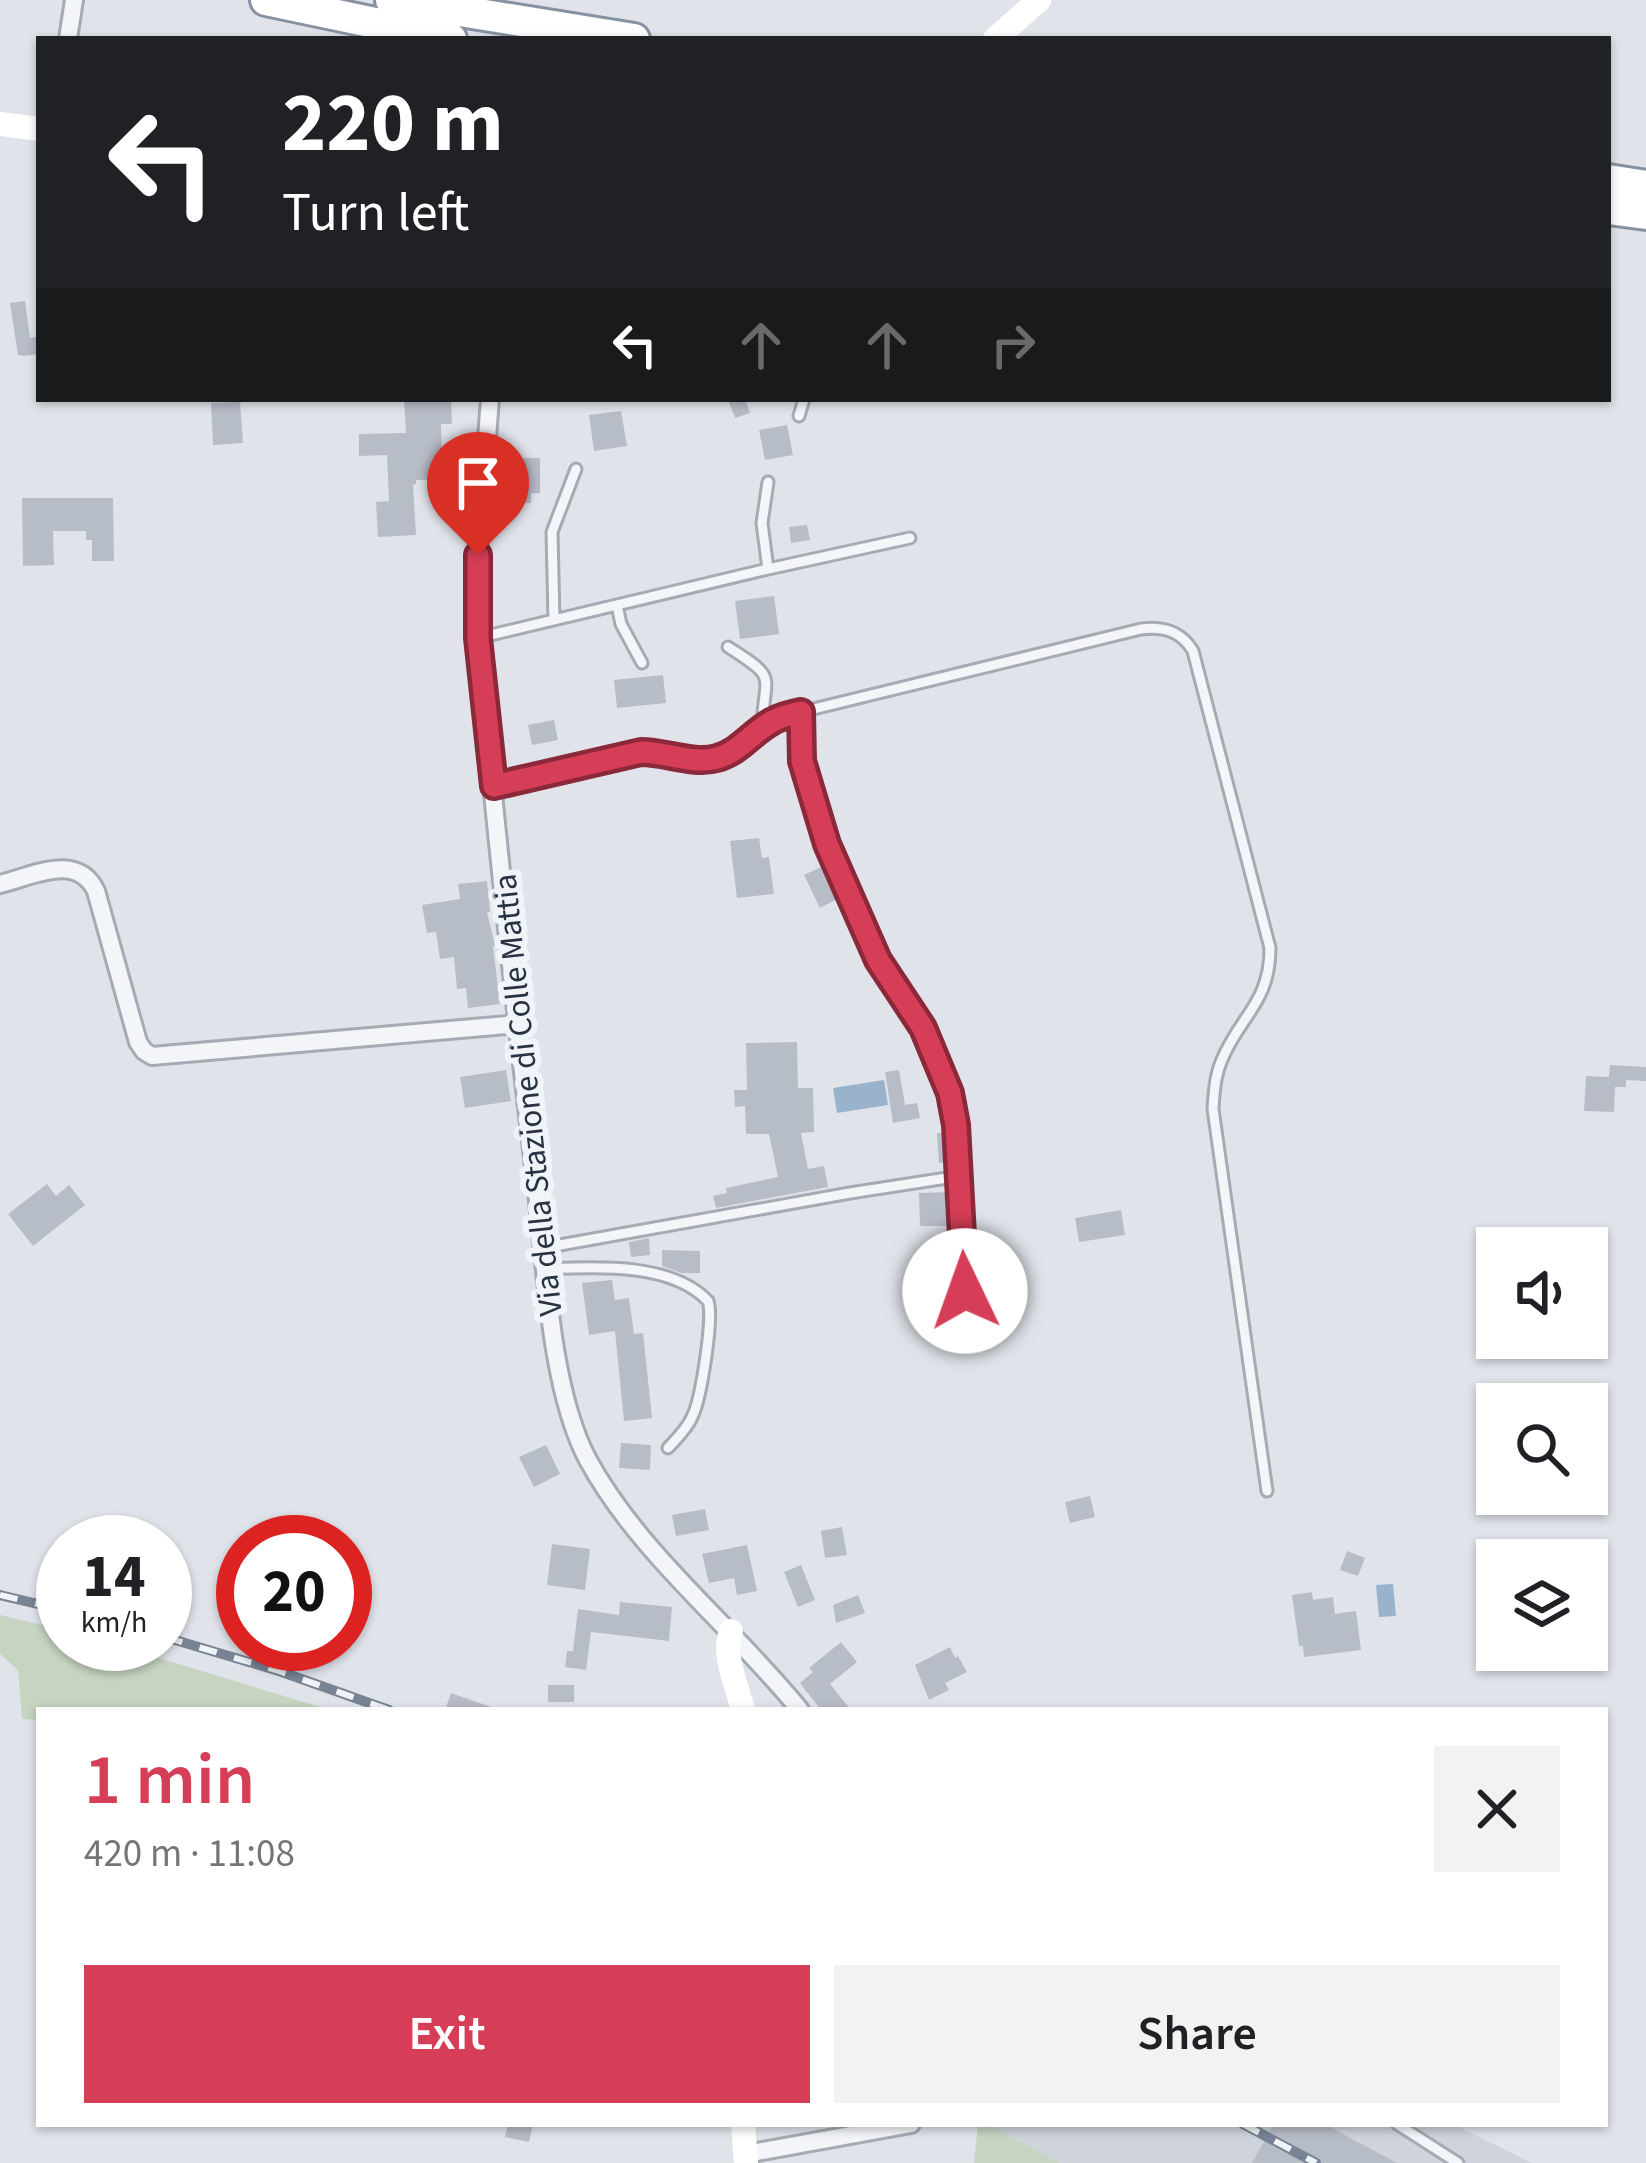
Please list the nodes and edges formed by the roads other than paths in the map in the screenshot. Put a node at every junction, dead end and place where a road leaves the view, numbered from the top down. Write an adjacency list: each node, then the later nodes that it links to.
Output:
1 (74, 0): 5 (street)
2 (266, 0): 6 (highway)
3 (391, 0): 7 (highway)
4 (1039, 0): 8 (street)
5 (68, 36)
6 (437, 36)
7 (615, 36)
8 (998, 36)
9 (0, 124): 10 (street)
10 (36, 129)
11 (1611, 180): 12 (highway)
12 (1646, 186)
13 (1611, 209): 14 (highway)
14 (1646, 214)
15 (490, 402): 24 (street, Via della Stazione di Colle Mattia)
16 (803, 402): 17 (lane)
17 (799, 416)
18 (576, 470): 23 (lane)
19 (769, 482): 21 (lane)
20 (910, 538): 21 (lane)
21 (768, 568): 22 (lane)
22 (616, 605): 23 (lane); 26 (lane)
23 (554, 620): 24 (lane)
24 (478, 638): 29 (street, Via della Stazione di Colle Mattia)
25 (728, 647): 28 (lane)
26 (642, 662)
27 (801, 712): 28 (lane); 32 (lane); 37 (lane)
28 (762, 728): 29 (lane)
29 (494, 786): 31 (street, Via della Stazione di Colle Mattia)
30 (0, 884): 31 (street)
31 (518, 1024): 33 (street, Via della Stazione di Colle Mattia)
32 (959, 1177): 33 (lane); 35 (lane)
33 (543, 1248): 34 (street, Via della Stazione di Colle Mattia)
34 (546, 1269): 36 (lane); 38 (street, Via della Stazione di Colle Mattia)
35 (965, 1291)
36 (668, 1448)
37 (1267, 1491)
38 (730, 1631): 39 (street); 40 (street, Via della Stazione di Colle Mattia)
39 (742, 1707)
40 (797, 1707)
41 (743, 2127): 44 (street)
42 (896, 2127): 44 (street)
43 (1402, 2127): 45 (lane)
44 (746, 2159)
45 (1458, 2163)

